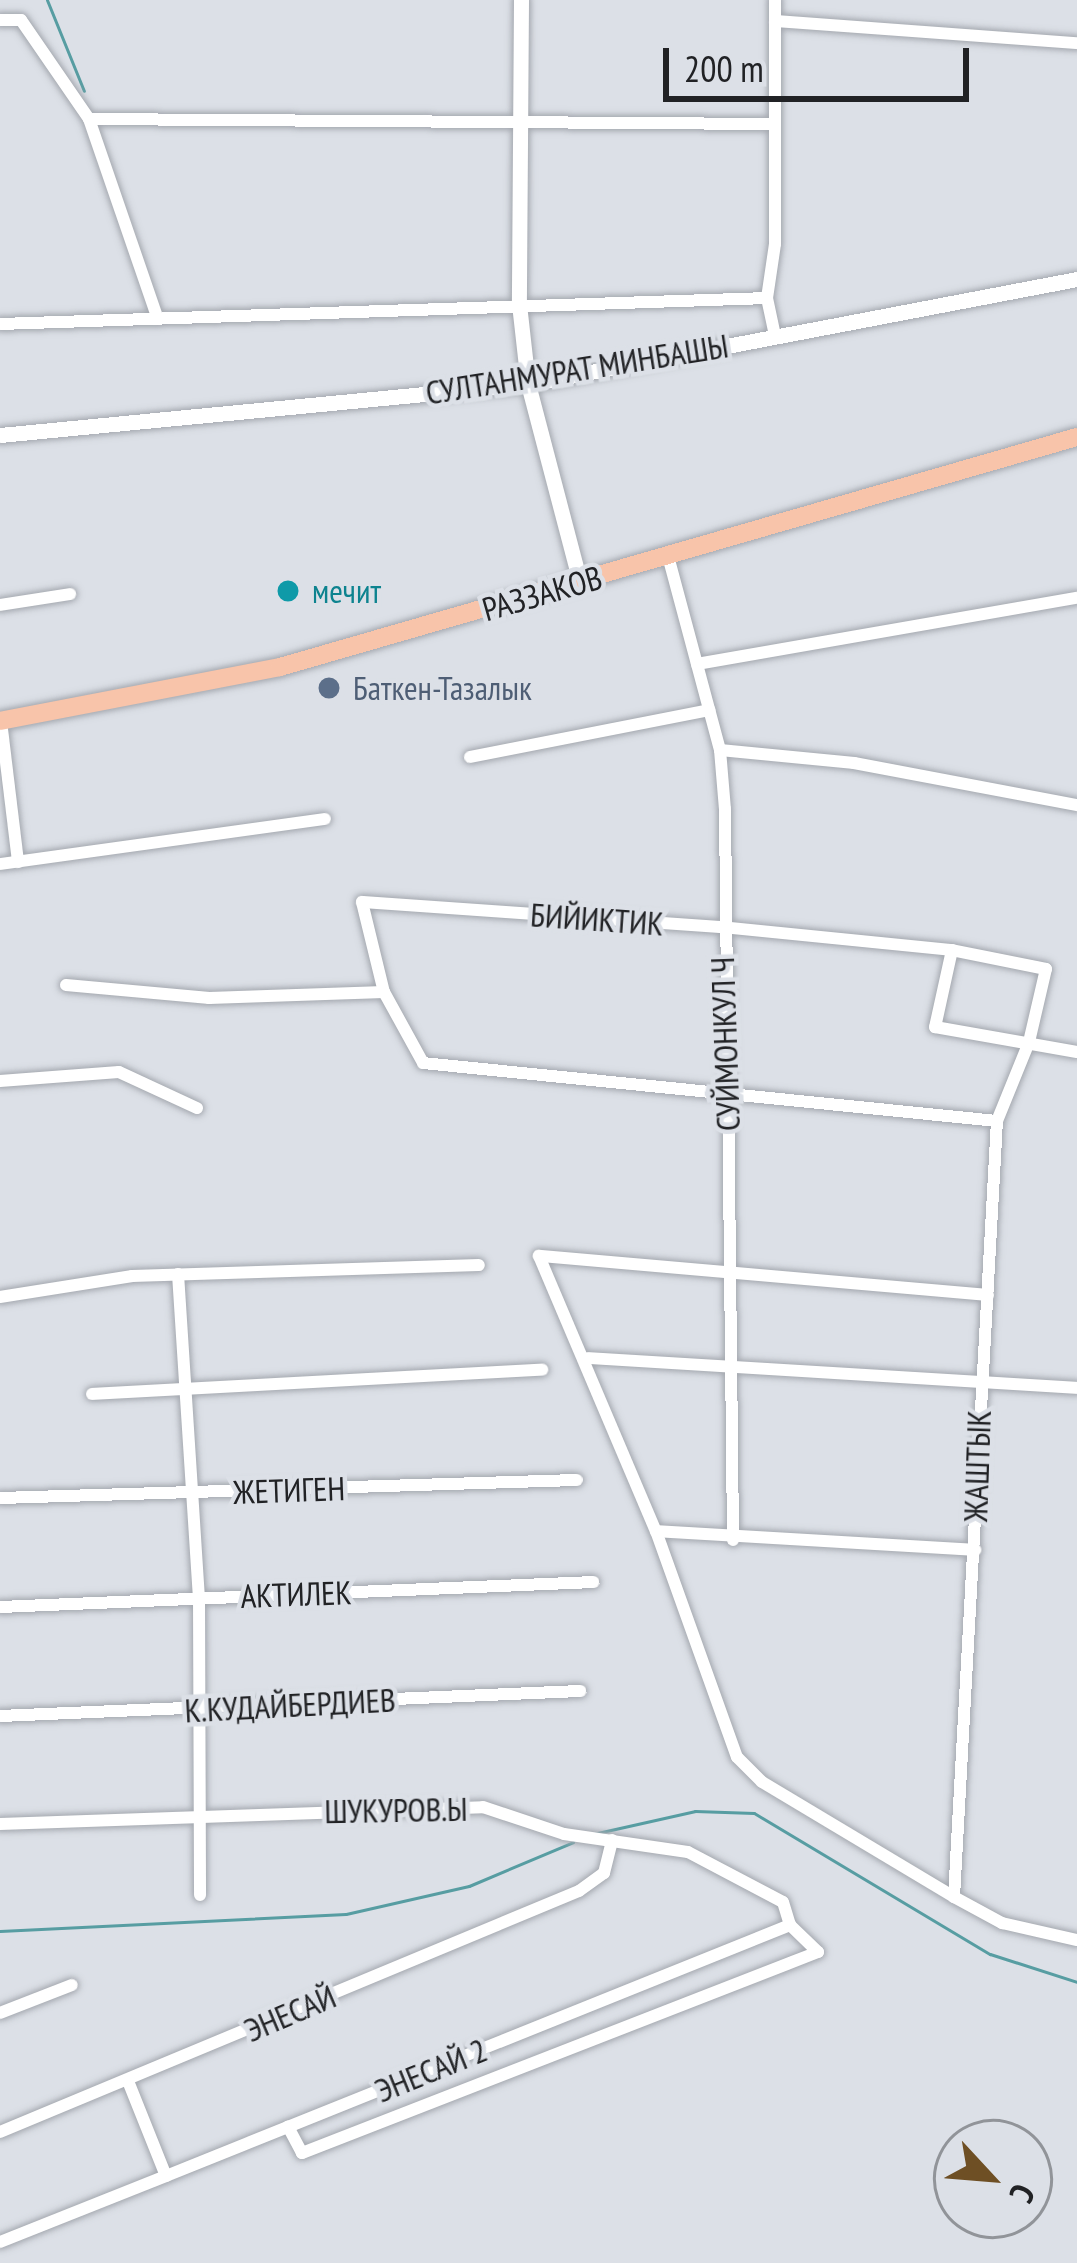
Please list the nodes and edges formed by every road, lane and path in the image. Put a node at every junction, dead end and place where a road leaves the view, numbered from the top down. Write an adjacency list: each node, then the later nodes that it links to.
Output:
1 (521, 0): 7 (street)
2 (775, 0): 4 (street)
3 (0, 20): 6 (street)
4 (776, 21): 5 (street); 8 (street)
5 (1077, 43)
6 (89, 119): 7 (street); 12 (street)
7 (524, 124): 8 (street); 11 (street)
8 (774, 124): 10 (street)
9 (1077, 279): 14 (street, СУЛТАНМУРАТ МИНБАШЫ)
10 (767, 298): 11 (street); 14 (street)
11 (519, 304): 12 (street); 15 (street)
12 (158, 316): 13 (street)
13 (0, 324)
14 (776, 337): 15 (street, СУЛТАНМУРАТ МИНБАШЫ)
15 (528, 384): 16 (street, СУЛТАНМУРАТ МИНБАШЫ); 19 (street)
16 (0, 435)
17 (1077, 437): 18 (main road, РАЗЗАКОВ)
18 (668, 556): 19 (main road, РАЗЗАКОВ); 23 (street, СУЙМОНКУЛ Ч)
19 (580, 582): 25 (main road, РАЗЗАКОВ)
20 (70, 594): 22 (street)
21 (1077, 598): 23 (street)
22 (0, 605)
23 (697, 664): 24 (street, СУЙМОНКУЛ Ч)
24 (710, 710): 26 (street, СУЙМОНКУЛ Ч); 27 (street)
25 (0, 721): 30 (street)
26 (720, 750): 28 (street); 32 (street, СУЙМОНКУЛ Ч)
27 (470, 757)
28 (1077, 805)
29 (325, 819): 30 (street)
30 (18, 862): 31 (street)
31 (0, 864)
32 (721, 927): 33 (street, БИЙИКТИК); 36 (street, БИЙИКТИК); 40 (street, СУЙМОНКУЛ Ч)
33 (952, 950): 34 (street, БИЙИКТИК); 37 (street)
34 (1046, 970): 37 (street, ЖАШТЫК)
35 (66, 985): 36 (street)
36 (384, 992): 40 (street)
37 (1029, 1042): 38 (street); 42 (street, ЖАШТЫК)
38 (1077, 1052)
39 (0, 1081): 41 (street)
40 (728, 1096): 42 (street); 44 (street, СУЙМОНКУЛ Ч)
41 (197, 1108)
42 (997, 1120): 46 (street, ЖАШТЫК)
43 (479, 1265): 45 (street)
44 (730, 1270): 46 (street); 48 (street); 49 (street, СУЙМОНКУЛ Ч)
45 (178, 1274): 47 (street); 53 (street)
46 (988, 1295): 51 (street, ЖАШТЫК)
47 (0, 1297)
48 (588, 1358): 49 (street); 58 (street)
49 (732, 1363): 51 (street); 59 (street, СУЙМОНКУЛ Ч)
50 (542, 1370): 53 (street)
51 (980, 1381): 52 (street); 60 (street, ЖАШТЫК)
52 (1077, 1388)
53 (186, 1390): 54 (street); 56 (street)
54 (92, 1394)
55 (577, 1480): 56 (street, ЖЕТИГЕН)
56 (193, 1493): 57 (street, ЖЕТИГЕН); 62 (street)
57 (0, 1498)
58 (656, 1531): 59 (street); 71 (street)
59 (733, 1540): 60 (street)
60 (975, 1550): 71 (street, ЖАШТЫК)
61 (593, 1582): 62 (street, АКТИЛЕК)
62 (199, 1598): 63 (street, АКТИЛЕК); 65 (street)
63 (0, 1607)
64 (580, 1691): 65 (street, К.КУДАЙБЕРДИЕВ)
65 (195, 1709): 66 (street, К.КУДАЙБЕРДИЕВ); 67 (street)
66 (0, 1716)
67 (198, 1815): 68 (street, ШУКУРОВ.Ы); 69 (street, ШУКУРОВ.Ы); 70 (street)
68 (0, 1824)
69 (611, 1840): 72 (street, ШУКУРОВ.Ы); 76 (street, ЭНЕСАЙ)
70 (200, 1894)
71 (954, 1897): 73 (street)
72 (790, 1925): 77 (street, ЭНЕСАЙ 2); 77 (street, ШУКУРОВ.Ы)
73 (1077, 1940)
74 (73, 1984): 75 (street)
75 (0, 2013)
76 (128, 2081): 78 (street, ЭНЕСАЙ); 79 (street)
77 (288, 2127): 79 (street, ЭНЕСАЙ 2)
78 (0, 2132)
79 (166, 2176): 80 (street, ЭНЕСАЙ 2)
80 (0, 2242)

